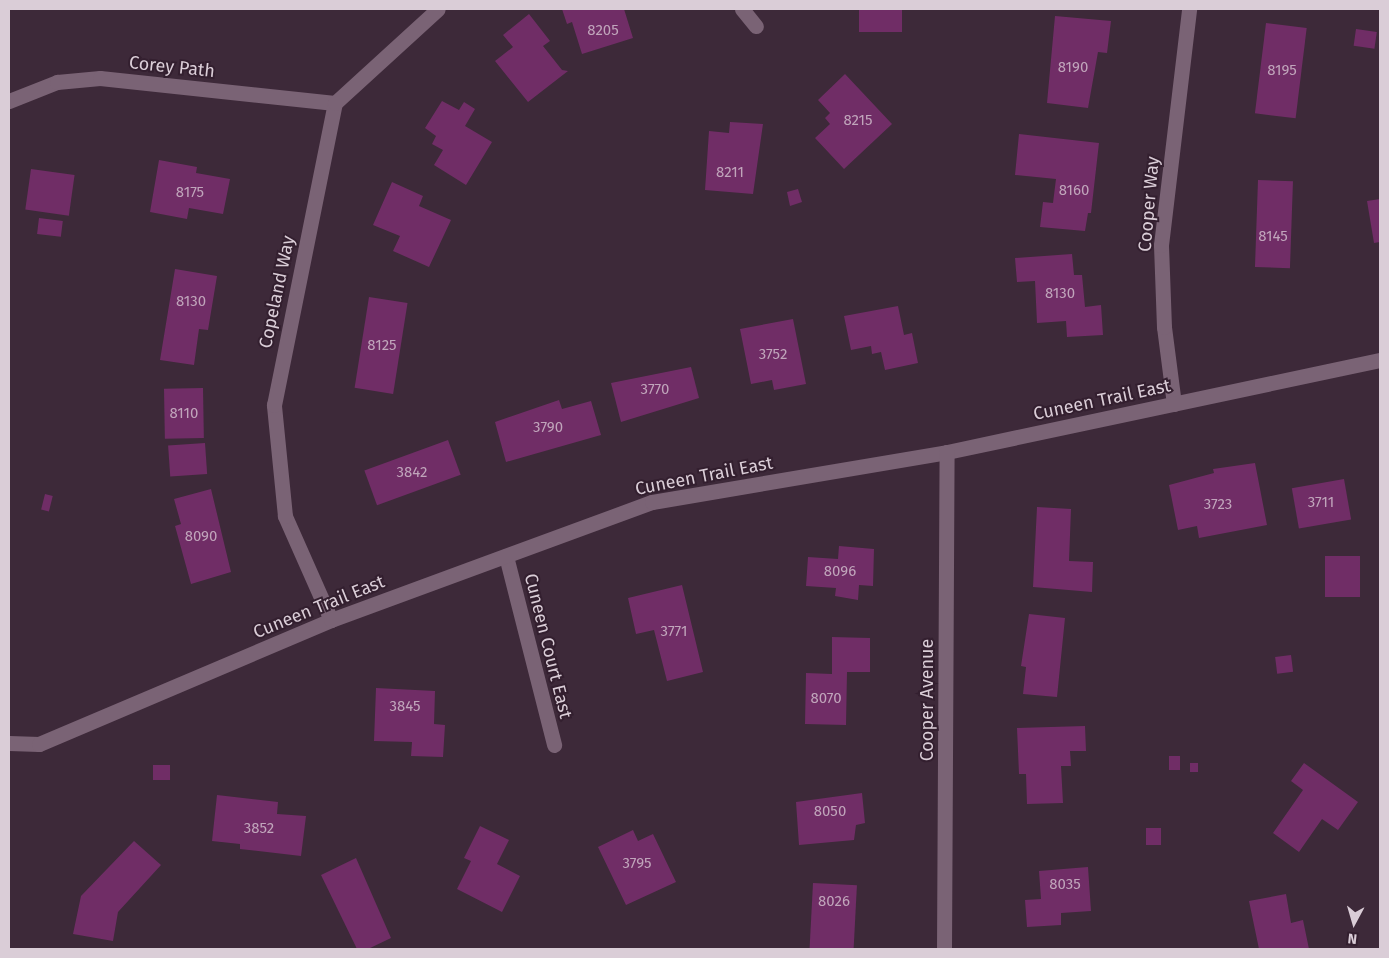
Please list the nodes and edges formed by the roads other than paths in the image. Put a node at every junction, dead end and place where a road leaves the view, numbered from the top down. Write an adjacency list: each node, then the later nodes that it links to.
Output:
1 (438, 9): 6 (street)
2 (742, 9): 4 (street)
3 (1189, 9): 8 (street, Cooper Way)
4 (756, 26)
5 (9, 101): 6 (street, Corey Path)
6 (335, 103): 11 (street, Copeland Way)
7 (1380, 360): 8 (street, Cuneen Trail East)
8 (1174, 404): 9 (street, Cuneen Trail East)
9 (947, 452): 10 (street, Cuneen Trail East); 14 (street, Cooper Avenue)
10 (506, 556): 11 (street, Cuneen Trail East); 13 (street, Cuneen Court East)
11 (332, 620): 12 (street, Cuneen Trail East)
12 (9, 743)
13 (554, 745)
14 (944, 949)

